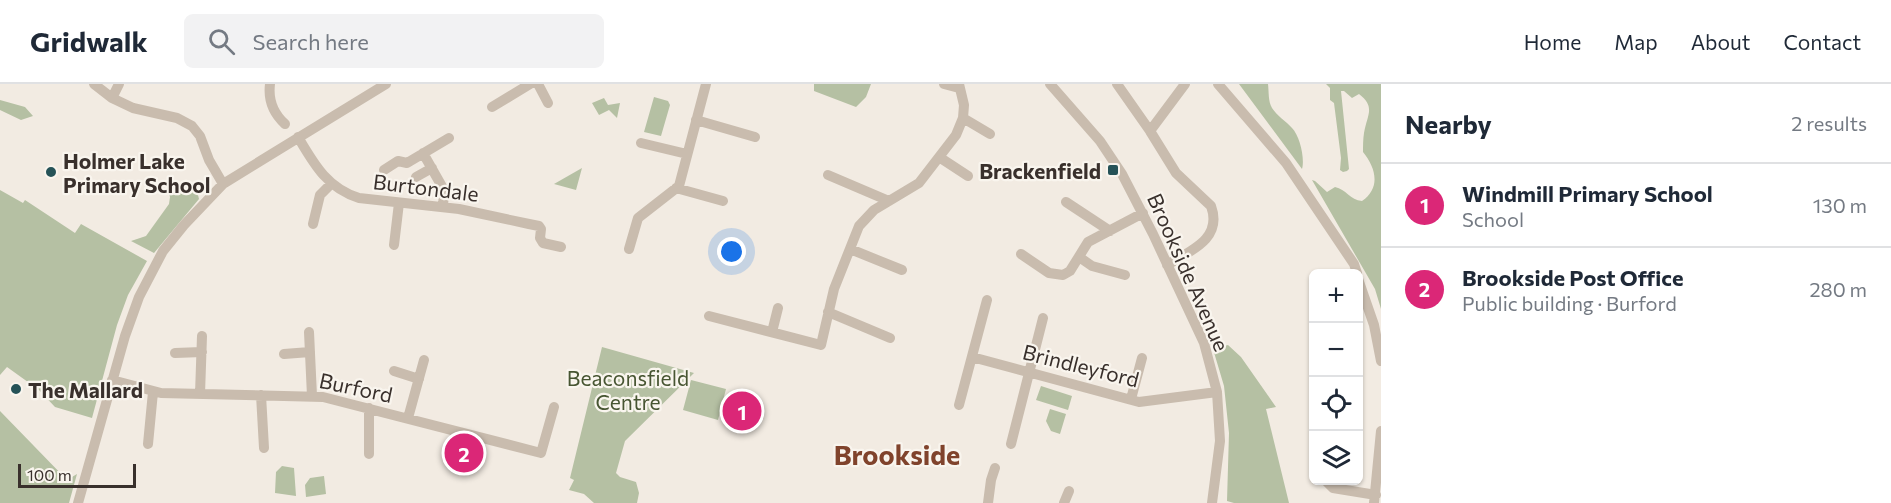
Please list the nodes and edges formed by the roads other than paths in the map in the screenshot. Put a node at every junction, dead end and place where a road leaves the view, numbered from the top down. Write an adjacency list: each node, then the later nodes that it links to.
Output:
1 (94, 84): 15 (street)
2 (118, 84): 15 (street)
3 (270, 84): 20 (street)
4 (530, 84): 14 (street)
5 (538, 84): 16 (street)
6 (706, 84): 19 (street)
7 (944, 84): 13 (street)
8 (1050, 84): 43 (street, Brookside Avenue)
9 (1118, 84): 21 (street)
10 (1185, 84): 21 (street)
11 (1218, 84): 53 (street)
12 (379, 86): 23 (street)
13 (959, 86): 18 (street)
14 (513, 88): 17 (street)
15 (112, 98): 35 (street)
16 (548, 103)
17 (492, 107)
18 (963, 118): 22 (street); 29 (street)
19 (696, 120): 24 (street); 28 (street)
20 (277, 121)
21 (1150, 131): 52 (street)
22 (990, 134)
23 (298, 137): 35 (street); 36 (street, Burtondale)
24 (755, 137)
25 (449, 138): 27 (street)
26 (640, 143): 28 (street)
27 (423, 153): 30 (street); 31 (street)
28 (687, 154): 37 (street)
29 (939, 157): 33 (street); 39 (street)
30 (432, 168): 34 (street); 42 (street)
31 (384, 170)
32 (828, 175): 39 (street)
33 (968, 176)
34 (416, 177)
35 (223, 184): 77 (street)
36 (331, 184): 41 (street, Burtondale); 44 (street)
37 (676, 188): 38 (street); 48 (street)
38 (723, 201)
39 (889, 201): 49 (street)
40 (1066, 202): 45 (street)
41 (399, 203): 42 (street, Burtondale); 46 (street)
42 (443, 207): 47 (street, Burtondale)
43 (1143, 213): 45 (street); 52 (street, Brookside Avenue)
44 (313, 224)
45 (1110, 231): 51 (street)
46 (394, 245)
47 (561, 248)
48 (629, 249)
49 (850, 249): 54 (street); 59 (street)
50 (1021, 254): 51 (street)
51 (1079, 257): 55 (street)
52 (1167, 265): 79 (street, Brookside Avenue)
53 (1356, 269)
54 (902, 270)
55 (1125, 275)
56 (1363, 291): 73 (street)
57 (987, 300): 70 (street)
58 (778, 308): 63 (street)
59 (828, 312): 63 (street); 65 (street)
60 (709, 316): 63 (street)
61 (1042, 318): 75 (street)
62 (309, 332): 67 (street)
63 (772, 332)
64 (202, 336): 66 (street)
65 (890, 338)
66 (202, 352): 68 (street); 80 (street)
67 (310, 352): 69 (street); 82 (street)
68 (175, 353)
69 (284, 354)
70 (972, 357): 75 (street, Brindleyford); 84 (street)
71 (1142, 358): 83 (street)
72 (424, 360): 76 (street)
73 (1381, 361)
74 (394, 372): 76 (street)
75 (1028, 372): 83 (street, Brindleyford); 90 (street)
76 (419, 379): 87 (street)
77 (112, 380): 78 (street, Burford); 97 (street)
78 (153, 392): 80 (street, Burford); 89 (street)
79 (1217, 392): 83 (street, Brindleyford); 100 (street, Brookside Avenue)
80 (200, 394): 81 (street, Burford)
81 (261, 394): 82 (street, Burford); 91 (street)
82 (312, 396): 86 (street, Burford)
83 (1131, 399)
84 (959, 405)
85 (554, 407): 87 (street, Burford)
86 (369, 408): 87 (street, Burford); 92 (street)
87 (408, 418)
88 (1381, 431): 96 (street)
89 (148, 444)
90 (1011, 444)
91 (264, 448)
92 (369, 454)
93 (995, 468): 98 (street)
94 (1331, 485): 96 (street)
95 (1069, 491): 99 (street)
96 (1375, 499)
97 (78, 503)
98 (988, 503)
99 (1064, 503)
100 (1212, 503)

